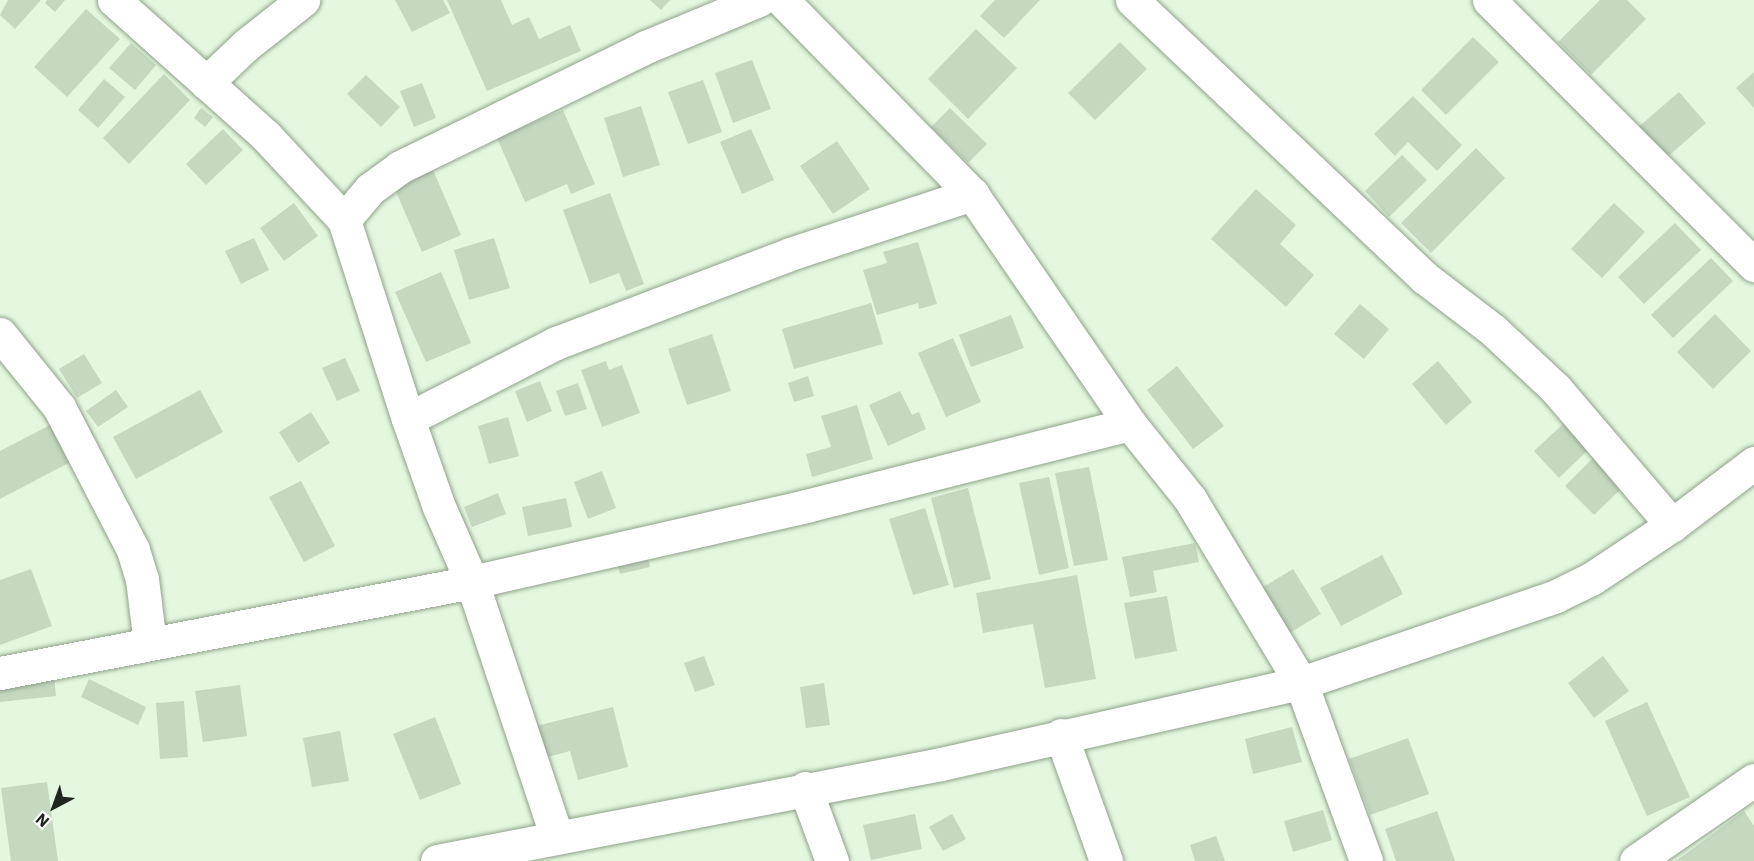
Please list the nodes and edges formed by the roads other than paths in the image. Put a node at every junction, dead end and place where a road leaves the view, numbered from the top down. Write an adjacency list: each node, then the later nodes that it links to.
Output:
1 (114, 0): 7 (street)
2 (303, 0): 7 (street)
3 (759, 0): 9 (street)
4 (782, 0): 8 (street)
5 (1132, 0): 15 (street)
6 (1489, 0): 10 (street)
7 (206, 83): 9 (street)
8 (972, 194): 12 (street); 13 (street)
9 (344, 220): 12 (street)
10 (1754, 265)
11 (0, 334): 17 (street)
12 (408, 419): 16 (street)
13 (1130, 424): 16 (street); 19 (street)
14 (1754, 463): 15 (street)
15 (1672, 525): 19 (street)
16 (472, 582): 17 (street); 23 (street)
17 (150, 644): 18 (street)
18 (0, 673)
19 (1301, 683): 20 (street); 27 (street)
20 (1061, 735): 22 (street); 26 (street)
21 (1754, 780): 28 (street)
22 (805, 788): 23 (street); 25 (street)
23 (556, 835): 24 (street)
24 (436, 861)
25 (832, 861)
26 (1106, 861)
27 (1366, 861)
28 (1636, 861)

